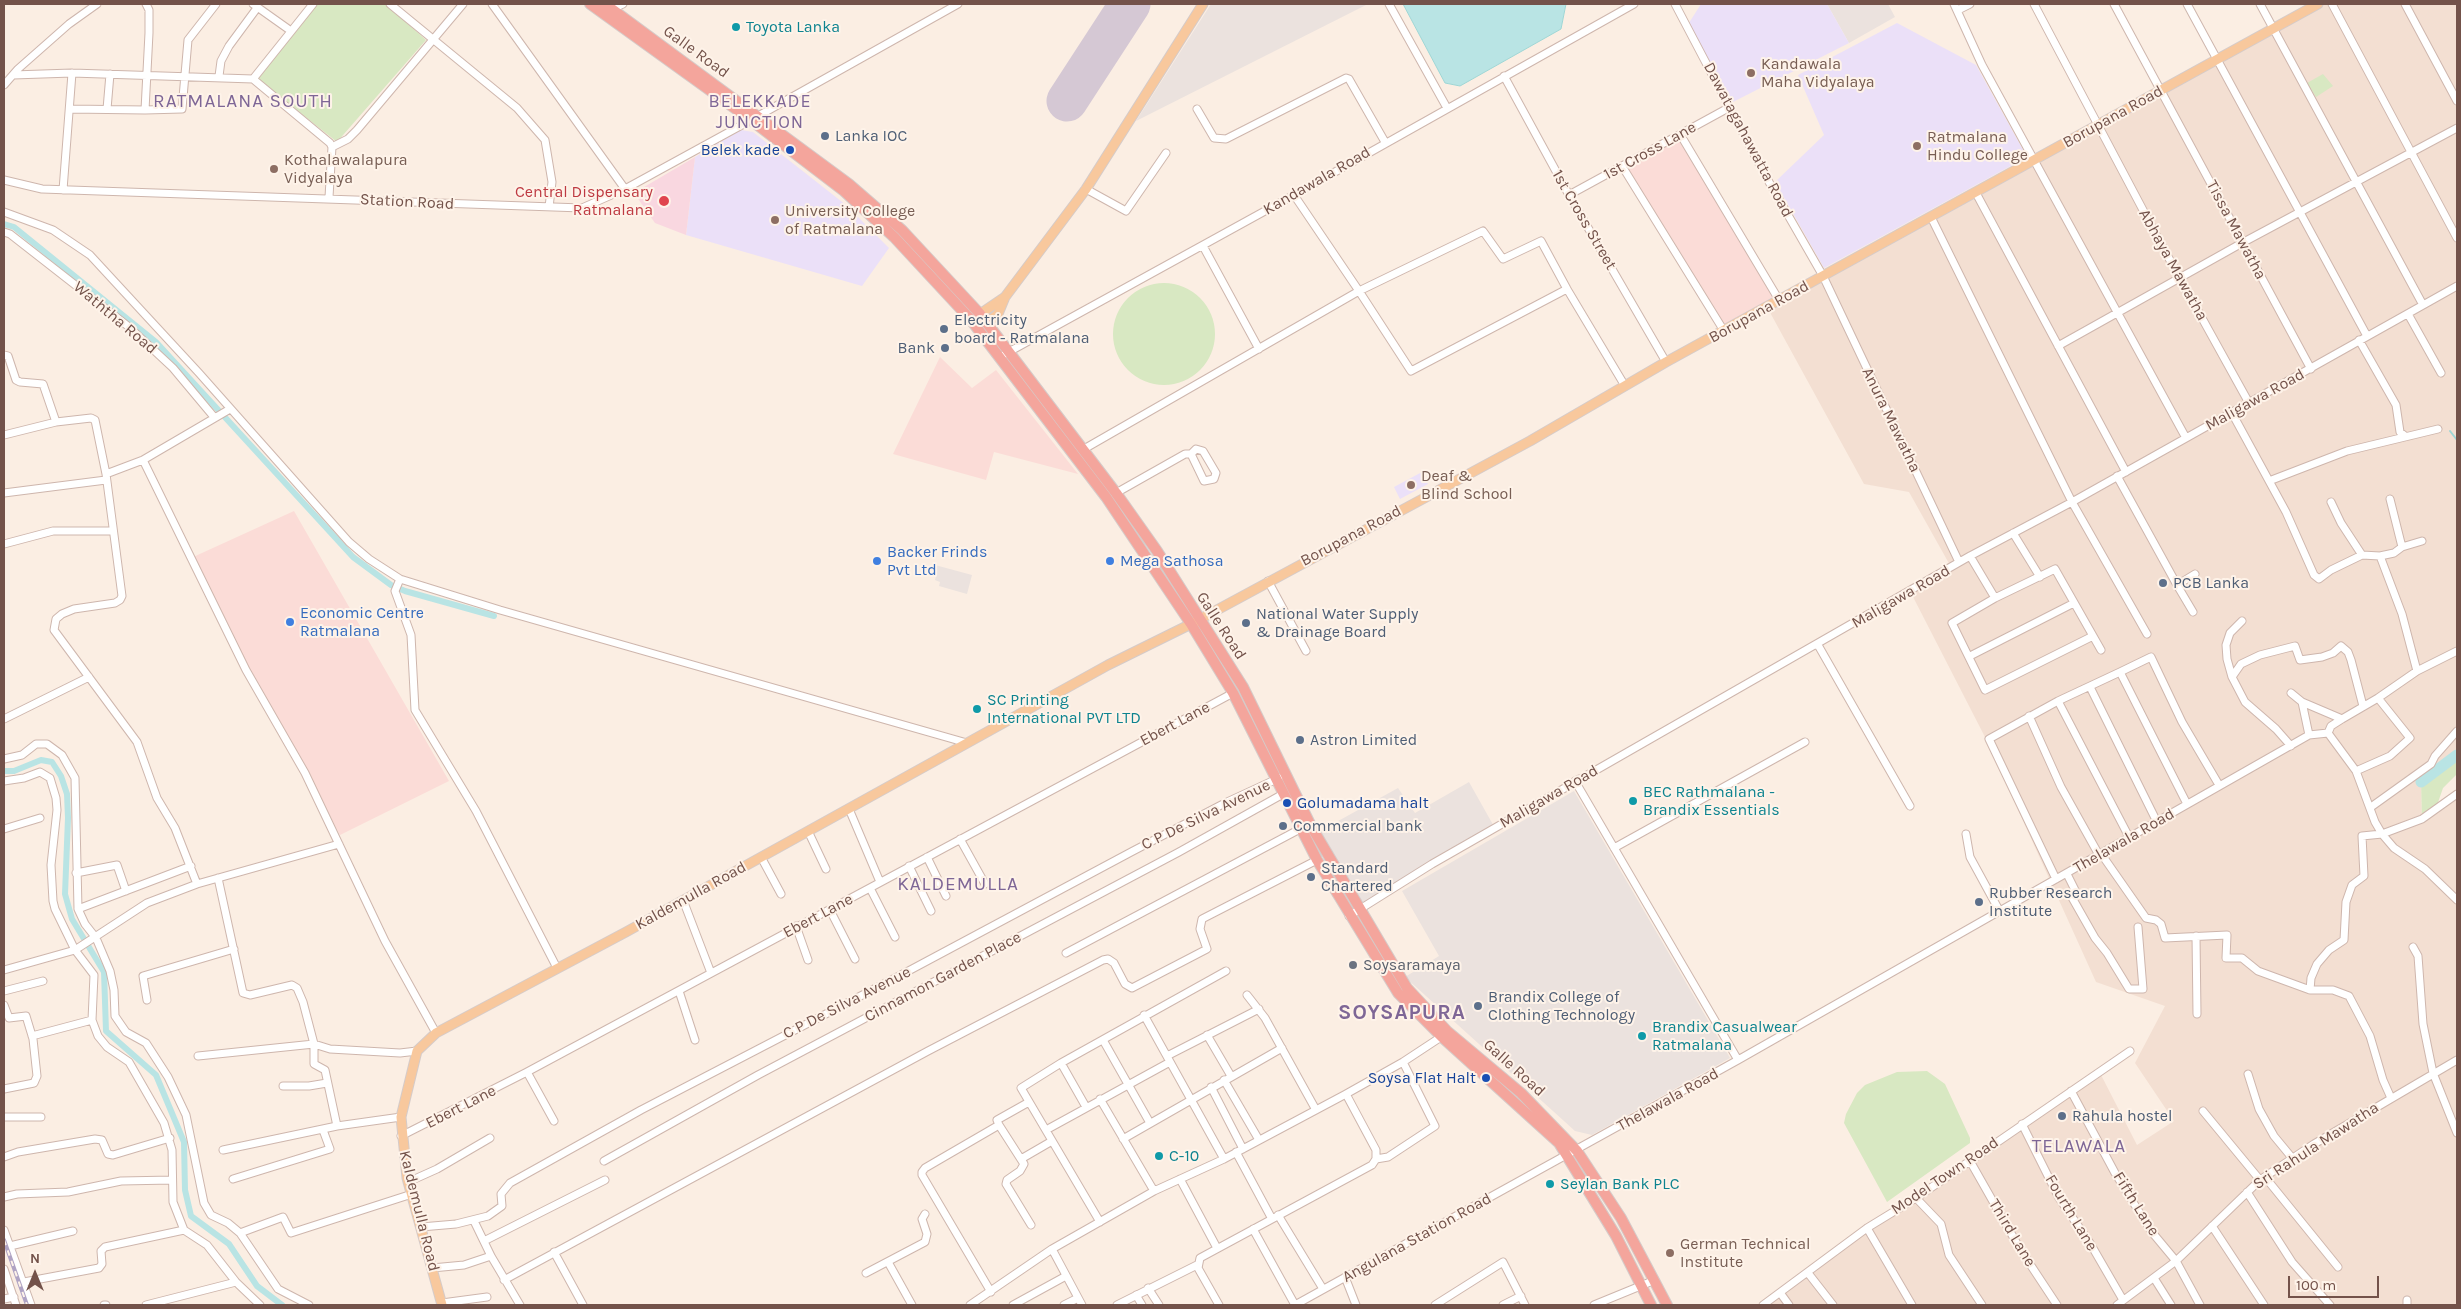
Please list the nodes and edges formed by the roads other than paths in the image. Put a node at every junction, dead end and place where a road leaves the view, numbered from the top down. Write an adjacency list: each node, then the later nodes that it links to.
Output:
1 (97, 4): 33 (street)
2 (146, 4): 34 (street)
3 (216, 4): 35 (street)
4 (313, 4): 28 (street)
5 (390, 4): 29 (street)
6 (451, 4): 24 (street)
7 (492, 4): 60 (street)
8 (590, 4): 48 (highway, Galle Road)
9 (623, 4): 25 (street)
10 (958, 4): 48 (street, Station Road)
11 (1204, 4): 61 (main road)
12 (1389, 4): 44 (street)
13 (1634, 4): 37 (street, Kandawala Road)
14 (1675, 4): 42 (street, Dawatagahawatta Road)
15 (1970, 4): 26 (street)
16 (2034, 4): 49 (street, Abhaya Mawatha)
17 (2114, 4): 40 (street, Tissa Mawatha)
18 (2187, 4): 30 (street)
19 (2260, 4): 27 (street)
20 (2318, 4): 27 (main road, Borupana Road)
21 (2332, 4): 54 (street)
22 (2405, 4): 41 (street)
23 (255, 6): 28 (street); 36 (street)
24 (461, 7): 29 (street)
25 (608, 7): 48 (highway, Galle Road)
26 (1956, 7): 56 (street)
27 (2274, 28): 30 (main road, Borupana Road); 59 (street)
28 (291, 31): 38 (street)
29 (432, 40): 53 (street); 67 (street)
30 (2217, 60): 40 (main road, Borupana Road); 69 (street)
31 (72, 73): 32 (street); 33 (street); 45 (street)
32 (110, 74): 34 (street); 46 (street)
33 (13, 75): 39 (street)
34 (147, 75): 35 (street); 47 (street)
35 (186, 75): 36 (street); 47 (street)
36 (219, 76): 38 (street)
37 (1504, 76): 44 (street, Kandawala Road); 65 (street, 1st Cross Street)
38 (253, 79): 53 (street)
39 (4, 85)
40 (2162, 91): 49 (main road, Borupana Road); 73 (street, Tissa Mawatha)
41 (2457, 101)
42 (1730, 107): 51 (street, 1st Cross Lane); 75 (street, Dawatagahawatta Road)
43 (1197, 108): 52 (street)
44 (1447, 108): 52 (street, Kandawala Road)
45 (70, 109): 46 (street); 62 (street)
46 (107, 109): 47 (street)
47 (145, 110)
48 (755, 118): 60 (street, Station Road); 84 (highway, Galle Road); 86 (highway, Galle Road)
49 (2099, 125): 56 (main road, Borupana Road); 76 (street, Abhaya Mawatha)
50 (2457, 128): 54 (street)
51 (1680, 134): 57 (street, 1st Cross Lane); 81 (street)
52 (1385, 142): 64 (street, Kandawala Road)
53 (332, 147): 66 (street)
54 (2411, 152): 59 (street); 72 (street)
55 (1166, 153): 61 (street)
56 (2035, 160): 63 (main road, Borupana Road); 83 (street)
57 (1622, 166): 65 (street, 1st Cross Lane); 89 (street)
58 (4, 180): 62 (street, Station Road)
59 (2355, 182): 69 (street); 82 (street)
60 (625, 189): 67 (street, Station Road)
61 (1086, 189): 80 (main road)
62 (64, 190): 66 (street, Station Road)
63 (1976, 193): 70 (main road, Borupana Road); 92 (street)
64 (1294, 195): 74 (street, Kandawala Road); 79 (street)
65 (1569, 195): 97 (street, 1st Cross Street)
66 (329, 197): 67 (street, Station Road)
67 (549, 207)
68 (4, 212): 102 (street)
69 (2299, 212): 73 (street); 90 (street)
70 (1931, 217): 75 (main road, Borupana Road); 119 (street)
71 (4, 232): 102 (street, Waththa Road)
72 (2457, 238)
73 (2242, 243): 76 (street); 98 (street, Tissa Mawatha)
74 (1202, 246): 93 (street); 94 (street, Kandawala Road)
75 (1823, 276): 81 (main road, Borupana Road); 129 (street, Anura Mawatha)
76 (2181, 279): 83 (street); 101 (street, Abhaya Mawatha)
77 (2457, 286): 82 (street, Maligawa Road)
78 (1567, 289): 79 (street); 79 (street); 100 (street)
79 (1359, 291): 93 (street)
80 (1005, 297): 84 (main road); 87 (main road)
81 (1779, 300): 89 (main road, Borupana Road)
82 (2422, 306): 85 (street, Maligawa Road)
83 (2119, 313): 92 (street); 108 (street)
84 (980, 314): 86 (highway); 87 (highway, Galle Road)
85 (2408, 314): 90 (street, Maligawa Road); 99 (street)
86 (971, 320): 88 (highway, Galle Road)
87 (987, 323): 88 (highway); 94 (highway, Galle Road)
88 (978, 330): 96 (highway, Galle Road)
89 (1724, 331): 97 (main road, Borupana Road)
90 (2367, 336): 91 (street, Maligawa Road)
91 (2359, 340): 98 (street, Maligawa Road); 107 (street)
92 (2058, 346): 112 (street)
93 (1259, 349): 109 (street)
94 (1010, 351): 96 (street, Kandawala Road); 109 (highway, Galle Road)
95 (4, 355): 104 (street)
96 (1000, 358): 139 (highway, Galle Road)
97 (1666, 362): 100 (main road, Borupana Road)
98 (2311, 369): 101 (street, Maligawa Road)
99 (2442, 373)
100 (1625, 386): 132 (main road, Borupana Road)
101 (2249, 403): 103 (street, Maligawa Road)
102 (221, 413): 111 (street); 133 (street)
103 (2232, 413): 108 (street, Maligawa Road); 115 (street)
104 (56, 422): 106 (street); 114 (street)
105 (2438, 429): 107 (street)
106 (4, 435)
107 (2405, 436): 115 (street)
108 (2186, 438): 112 (street, Maligawa Road)
109 (1084, 449): 117 (highway, Galle Road)
110 (1191, 454): 110 (street); 117 (street)
111 (143, 460): 114 (street); 190 (street)
112 (2126, 472): 113 (street, Maligawa Road)
113 (2117, 476): 119 (street, Maligawa Road); 134 (street)
114 (106, 477): 116 (street); 121 (street)
115 (2269, 480): 126 (street)
116 (4, 493)
117 (1116, 493): 139 (highway, Galle Road)
118 (2390, 499): 125 (street)
119 (2072, 502): 122 (street, Maligawa Road); 140 (street)
120 (2331, 502): 126 (street)
121 (112, 531): 124 (street); 149 (street)
122 (2013, 533): 127 (street, Maligawa Road); 131 (street)
123 (2422, 541): 125 (street)
124 (4, 544)
125 (2402, 547): 128 (street)
126 (2362, 555): 128 (street)
127 (1970, 556): 129 (street, Maligawa Road); 135 (street)
128 (2380, 556): 147 (street)
129 (1959, 562): 142 (street, Maligawa Road)
130 (2195, 574): 134 (street)
131 (2040, 577): 135 (street); 136 (street)
132 (1268, 581): 139 (main road, Borupana Road); 144 (street)
133 (397, 584): 166 (street); 229 (street)
134 (2177, 585): 137 (street)
135 (1995, 598): 146 (street)
136 (2074, 603): 141 (street); 146 (street)
137 (2193, 612)
138 (2242, 621): 150 (street)
139 (1194, 622): 153 (highway, Galle Road); 166 (main road, Kaldemulla Road); 170 (highway, Galle Road)
140 (2147, 634)
141 (2092, 636): 143 (street); 146 (street)
142 (1818, 645): 173 (street, Maligawa Road); 178 (street)
143 (2101, 650)
144 (1306, 651)
145 (2457, 651): 147 (street)
146 (1970, 656)
147 (2417, 671): 155 (street)
148 (2120, 672): 152 (street); 174 (street); 177 (street)
149 (90, 677): 160 (street); 196 (street)
150 (2232, 677): 158 (street); 167 (street)
151 (1767, 678): 173 (street)
152 (2090, 687): 156 (street); 182 (street)
153 (1233, 693): 171 (highway, Galle Road); 189 (street, Ebert Lane)
154 (2291, 693): 157 (street)
155 (2378, 698): 158 (street); 169 (street)
156 (2058, 701): 159 (street); 188 (street)
157 (2302, 702): 161 (street); 164 (street)
158 (2363, 706): 161 (street)
159 (2029, 716): 192 (street); 202 (street)
160 (4, 719)
161 (2342, 719): 163 (street)
162 (2457, 731): 179 (street)
163 (2328, 732): 164 (street, Thelawala Road); 169 (street)
164 (2309, 735): 167 (street, Thelawala Road)
165 (1805, 742): 191 (street)
166 (967, 743): 180 (main road, Kaldemulla Road)
167 (2291, 746): 174 (street, Thelawala Road)
168 (4, 759): 199 (street)
169 (2356, 771): 179 (street)
170 (1285, 774): 171 (street, C P De Silva Avenue); 213 (highway, Galle Road)
171 (1275, 780): 175 (highway, Galle Road); 318 (street, C P De Silva Avenue)
172 (4, 781): 224 (street)
173 (1575, 781): 191 (street); 213 (street, Maligawa Road)
174 (2219, 785): 177 (street, Thelawala Road)
175 (1283, 794): 184 (highway, Galle Road); 304 (street, Cinnamon Garden Place)
176 (2457, 794): 187 (street)
177 (2187, 804): 182 (street, Thelawala Road)
178 (1910, 806)
179 (2371, 807): 187 (street)
180 (848, 809): 185 (main road, Kaldemulla Road); 203 (street)
181 (40, 818): 183 (street)
182 (2157, 822): 188 (street, Thelawala Road)
183 (4, 829)
184 (1300, 829): 195 (highway, Galle Road); 226 (street)
185 (808, 832): 193 (main road, Kaldemulla Road); 198 (street)
186 (1966, 834): 216 (street)
187 (2382, 834): 211 (street); 234 (street)
188 (2129, 837): 192 (street, Thelawala Road)
189 (960, 839): 194 (street, Ebert Lane); 205 (street)
190 (339, 844): 201 (street); 244 (street)
191 (1614, 848): 256 (street)
192 (2100, 855): 200 (street, Thelawala Road); 220 (street)
193 (762, 857): 208 (street); 210 (main road, Kaldemulla Road)
194 (927, 857): 197 (street, Ebert Lane); 209 (street)
195 (1317, 860): 217 (highway, Galle Road); 333 (street)
196 (191, 866): 204 (street); 207 (street)
197 (909, 866): 203 (street, Ebert Lane); 215 (street)
198 (826, 869)
199 (76, 873): 207 (street); 212 (street)
200 (2067, 874): 202 (street, Thelawala Road); 219 (street)
201 (218, 878): 204 (street); 225 (street)
202 (2056, 879): 216 (street, Thelawala Road)
203 (880, 882): 206 (street, Ebert Lane)
204 (197, 884): 222 (street)
205 (985, 884)
206 (870, 888): 214 (street, Ebert Lane); 221 (street)
207 (126, 891): 212 (street)
208 (781, 894)
209 (946, 896)
210 (683, 900): 229 (main road, Kaldemulla Road); 232 (street)
211 (2457, 900)
212 (78, 908): 222 (street)
213 (1361, 909): 217 (street, Maligawa Road); 245 (highway, Galle Road)
214 (830, 910): 218 (street, Ebert Lane); 227 (street)
215 (931, 911)
216 (2000, 912): 256 (street, Thelawala Road)
217 (1349, 916): 245 (highway, Galle Road)
218 (796, 926): 228 (street); 232 (street, Ebert Lane)
219 (2138, 927)
220 (2196, 936): 234 (street); 241 (street)
221 (895, 937)
222 (95, 938): 224 (street); 328 (street)
223 (2413, 947): 261 (street)
224 (76, 949): 230 (street); 243 (street)
225 (234, 949): 238 (street); 250 (street)
226 (1066, 953)
227 (855, 959)
228 (808, 960)
229 (557, 968): 244 (main road, Kaldemulla Road)
230 (4, 970)
231 (1226, 971): 242 (street)
232 (711, 973): 236 (street, Ebert Lane)
233 (42, 982): 235 (street)
234 (2310, 990): 271 (street)
235 (4, 991)
236 (679, 991): 248 (street); 260 (street, Ebert Lane)
237 (1247, 995): 240 (street)
238 (147, 1000)
239 (4, 1005): 247 (street)
240 (1259, 1009): 246 (street); 251 (street)
241 (2198, 1014)
242 (1144, 1015): 249 (street); 255 (street)
243 (92, 1020): 247 (street); 290 (street)
244 (436, 1033): 252 (main road, Kaldemulla Road)
245 (1444, 1034): 258 (street); 297 (highway, Galle Road)
246 (1207, 1035): 255 (street); 263 (street)
247 (32, 1036): 268 (street)
248 (695, 1040)
249 (1103, 1040): 259 (street); 265 (street)
250 (314, 1044): 252 (street); 254 (street); 264 (street)
251 (1282, 1048): 263 (street); 276 (street)
252 (417, 1051): 280 (main road, Kaldemulla Road)
253 (2130, 1051): 269 (street, Model Town Road)
254 (198, 1056)
255 (1169, 1059): 265 (street); 273 (street)
256 (1738, 1060): 297 (street, Thelawala Road)
257 (2457, 1060): 261 (street, Sri Rahula Mawatha)
258 (1403, 1062): 270 (street); 302 (street)
259 (1061, 1063): 274 (street); 275 (street)
260 (527, 1072): 281 (street); 289 (street, Ebert Lane)
261 (2433, 1073): 271 (street, Sri Rahula Mawatha); 288 (street)
262 (2248, 1074): 300 (street)
263 (1228, 1078): 267 (street); 294 (street)
264 (327, 1083): 266 (street); 285 (street)
265 (1128, 1083): 272 (street); 282 (street)
266 (283, 1086)
267 (1211, 1087): 273 (street); 296 (street)
268 (4, 1089)
269 (2072, 1091): 283 (street, Model Town Road); 335 (street, Fifth Lane)
270 (1346, 1094): 276 (street); 302 (street)
271 (2391, 1098): 300 (street, Sri Rahula Mawatha)
272 (1100, 1099): 275 (street); 292 (street)
273 (1191, 1099): 282 (street); 301 (street)
274 (1029, 1102): 284 (street); 287 (street)
275 (1086, 1107): 287 (street)
276 (1316, 1110): 294 (street)
277 (2203, 1111): 305 (street)
278 (4, 1117): 279 (street)
279 (41, 1117)
280 (401, 1117): 285 (street); 289 (main road, Kaldemulla Road)
281 (554, 1122)
282 (1150, 1123): 292 (street)
283 (2022, 1124): 303 (street, Model Town Road); 361 (street, Fourth Lane)
284 (999, 1125): 299 (street); 353 (street)
285 (337, 1126): 286 (street)
286 (323, 1130): 295 (street); 306 (street)
287 (1046, 1130): 293 (street)
288 (2457, 1133)
289 (401, 1136): 310 (main road, Kaldemulla Road)
290 (170, 1138): 298 (street); 307 (street)
291 (490, 1138): 310 (street)
292 (1123, 1139): 311 (street)
293 (1052, 1140): 299 (street); 319 (street)
294 (1259, 1140): 296 (street)
295 (223, 1150)
296 (1240, 1151): 301 (street); 317 (street)
297 (1573, 1153): 344 (street, Angulana Station Road); 347 (highway, Galle Road); 350 (highway, Galle Road)
298 (4, 1157)
299 (1021, 1158): 320 (street)
300 (2293, 1158): 305 (street, Sri Rahula Mawatha)
301 (1224, 1159): 309 (street)
302 (1376, 1159): 317 (street)
303 (1970, 1160): 315 (street, Model Town Road); 393 (street, Third Lane)
304 (604, 1161)
305 (2262, 1178): 312 (street, Sri Rahula Mawatha); 338 (street)
306 (232, 1179)
307 (172, 1180): 314 (street); 326 (street)
308 (605, 1180): 329 (street)
309 (1180, 1180): 311 (street); 331 (street)
310 (408, 1182): 313 (main road, Kaldemulla Road)
311 (1154, 1191): 319 (street)
312 (2247, 1192): 321 (street, Sri Rahula Mawatha); 398 (street)
313 (412, 1194): 322 (main road, Kaldemulla Road); 328 (street)
314 (4, 1197)
315 (1916, 1198): 323 (street, Model Town Road); 392 (street)
316 (925, 1214): 336 (street)
317 (1275, 1217): 324 (street); 352 (street)
318 (474, 1220): 322 (street, C P De Silva Avenue); 329 (street)
319 (1100, 1222): 332 (street)
320 (1031, 1225)
321 (2212, 1226): 335 (street, Sri Rahula Mawatha); 397 (street)
322 (420, 1227): 339 (main road, Kaldemulla Road)
323 (1867, 1228): 342 (street, Model Town Road); 391 (street)
324 (1253, 1229): 331 (street); 380 (street)
325 (4, 1230): 330 (street)
326 (184, 1230): 348 (street); 349 (street)
327 (73, 1231): 330 (street)
328 (240, 1233): 368 (street)
329 (484, 1241): 334 (street)
330 (10, 1246): 348 (street)
331 (1216, 1248): 337 (street)
332 (1052, 1249): 343 (street); 353 (street)
333 (554, 1252): 346 (street); 370 (street)
334 (491, 1256): 339 (street); 346 (street)
335 (2176, 1261): 345 (street, Sri Rahula Mawatha); 396 (street, Fifth Lane)
336 (888, 1262): 341 (street); 371 (street)
337 (1197, 1265): 351 (street); 362 (street)
338 (2338, 1267)
339 (432, 1268): 363 (main road, Kaldemulla Road)
340 (4, 1269): 357 (street)
341 (866, 1273)
342 (1808, 1273): 354 (street, Model Town Road); 390 (street)
343 (1066, 1276): 359 (street); 373 (street)
344 (1345, 1277): 352 (street, Angulana Station Road); 381 (street)
345 (2154, 1278): 361 (street, Sri Rahula Mawatha); 395 (street)
346 (504, 1280): 369 (street)
347 (1654, 1280): 350 (street); 387 (highway, Galle Road)
348 (24, 1282): 365 (street)
349 (236, 1282): 366 (street); 367 (street)
350 (1642, 1285): 385 (street); 386 (highway, Galle Road)
351 (1148, 1288): 355 (street); 378 (street)
352 (1323, 1289): 380 (street, Angulana Station Road)
353 (990, 1292): 372 (street)
354 (1781, 1294): 388 (street, Model Town Road); 389 (street)
355 (1136, 1295): 376 (street); 377 (street)
356 (1521, 1296): 382 (street); 383 (street); 384 (street)
357 (14, 1297): 360 (street); 364 (street)
358 (487, 1297): 363 (street)
359 (1078, 1298): 374 (street); 375 (street)
360 (4, 1299)
361 (2124, 1300): 394 (street, Sri Rahula Mawatha)
362 (1218, 1303): 379 (street)
363 (442, 1304)
364 (16, 1305)
365 (31, 1305)
366 (146, 1305)
367 (259, 1305)
368 (309, 1305)
369 (520, 1305)
370 (582, 1305)
371 (912, 1305)
372 (970, 1305)
373 (1013, 1305)
374 (1064, 1305)
375 (1082, 1305)
376 (1117, 1305)
377 (1142, 1305)
378 (1159, 1305)
379 (1209, 1305)
380 (1295, 1305)
381 (1356, 1305)
382 (1435, 1305)
383 (1503, 1305)
384 (1525, 1305)
385 (1594, 1305)
386 (1651, 1305)
387 (1667, 1305)
388 (1763, 1305)
389 (1790, 1305)
390 (1833, 1305)
391 (1912, 1305)
392 (1982, 1305)
393 (2057, 1305)
394 (2117, 1305)
395 (2171, 1305)
396 (2200, 1305)
397 (2264, 1305)
398 (2330, 1305)

